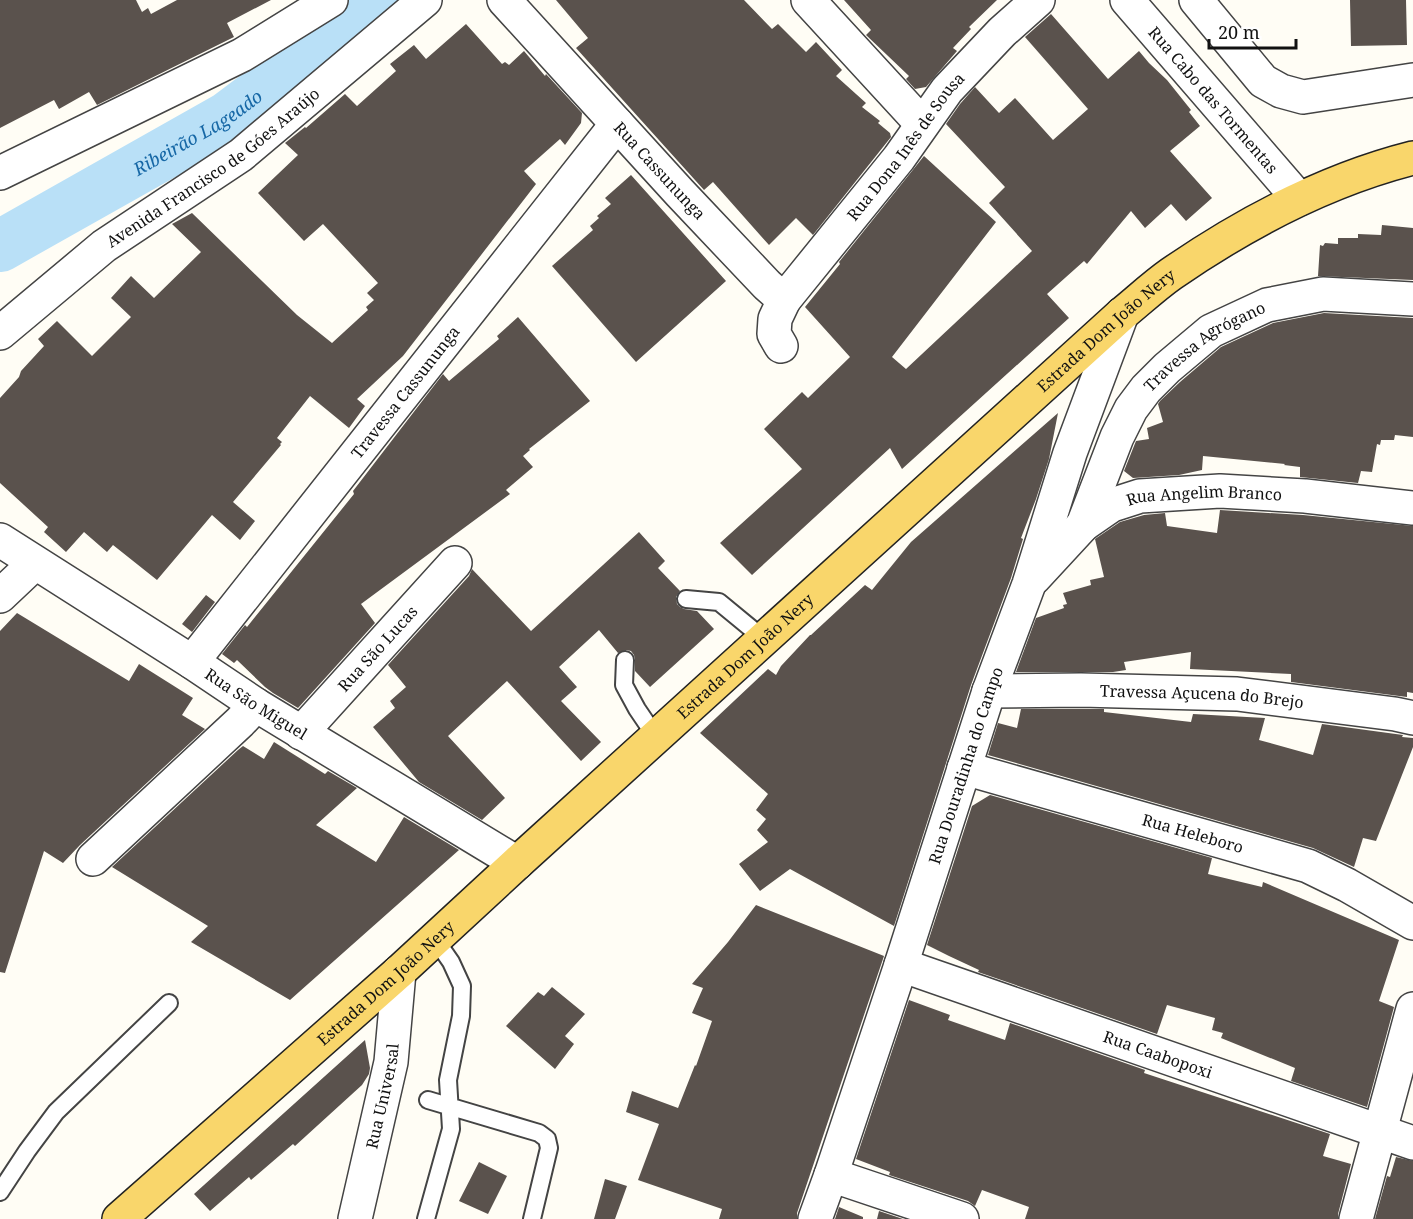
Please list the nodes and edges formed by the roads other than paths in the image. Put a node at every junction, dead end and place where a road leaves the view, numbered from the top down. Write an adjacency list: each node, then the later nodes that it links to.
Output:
1 (331, 0): 12 (street)
2 (425, 0): 17 (street, Avenida Francisco de Góes Araújo)
3 (504, 0): 9 (street, Rua Cassununga)
4 (808, 0): 10 (street)
5 (1038, 0): 10 (street, Rua Dona Inês de Sousa)
6 (1127, 0): 13 (street, Rua Cabo das Tormentas)
7 (1196, 0): 8 (street)
8 (1413, 80)
9 (616, 124): 15 (street, Rua Cassununga); 29 (street, Travessa Cassununga)
10 (922, 124): 15 (street, Rua Dona Inês de Sousa)
11 (1413, 158): 13 (main road, Estrada Dom João Nery)
12 (0, 173)
13 (1299, 199): 16 (main road, Estrada Dom João Nery)
14 (1413, 299): 20 (street, Travessa Agrógano)
15 (784, 300): 18 (street)
16 (1122, 314): 24 (street, Rua Douradinha do Campo); 27 (main road, Estrada Dom João Nery)
17 (0, 333)
18 (781, 346)
19 (1413, 508): 20 (street, Rua Angelim Branco)
20 (1083, 525): 24 (street, Rua Angelim Branco)
21 (0, 540): 22 (street, Rua São Miguel)
22 (35, 563): 25 (street); 29 (street, Rua São Miguel)
23 (454, 563): 33 (street, Rua São Lucas)
24 (1029, 584): 30 (street, Rua Douradinha do Campo)
25 (0, 596)
26 (686, 598): 27 (lane)
27 (764, 639): 34 (main road, Estrada Dom João Nery)
28 (625, 660): 34 (lane)
29 (192, 662): 31 (street, Rua São Miguel)
30 (989, 691): 32 (street, Travessa Açucena do Brejo); 35 (street, Rua Douradinha do Campo)
31 (256, 705): 33 (street, Rua São Miguel); 36 (street)
32 (1413, 718)
33 (301, 733): 37 (street, Rua São Miguel)
34 (656, 737): 37 (main road, Estrada Dom João Nery)
35 (964, 768): 38 (street, Rua Heleboro); 40 (street, Rua Douradinha do Campo)
36 (93, 859)
37 (516, 863): 39 (main road, Estrada Dom João Nery)
38 (1413, 923)
39 (435, 939): 41 (main road, Estrada Dom João Nery); 45 (lane)
40 (901, 965): 46 (street, Rua Caabopoxi); 48 (street, Rua Douradinha do Campo)
41 (399, 972): 50 (main road, Estrada Dom João Nery); 51 (street, Rua Universal)
42 (169, 1003): 49 (lane)
43 (1413, 1009): 46 (street)
44 (428, 1100): 45 (lane)
45 (450, 1106): 52 (lane); 53 (lane)
46 (1380, 1133): 47 (street, Rua Caabopoxi); 56 (street)
47 (1413, 1143)
48 (831, 1175): 54 (street, Rua Douradinha do Campo); 55 (street)
49 (0, 1192)
50 (119, 1219)
51 (356, 1219)
52 (426, 1219)
53 (531, 1219)
54 (815, 1219)
55 (962, 1219)
56 (1356, 1219)

